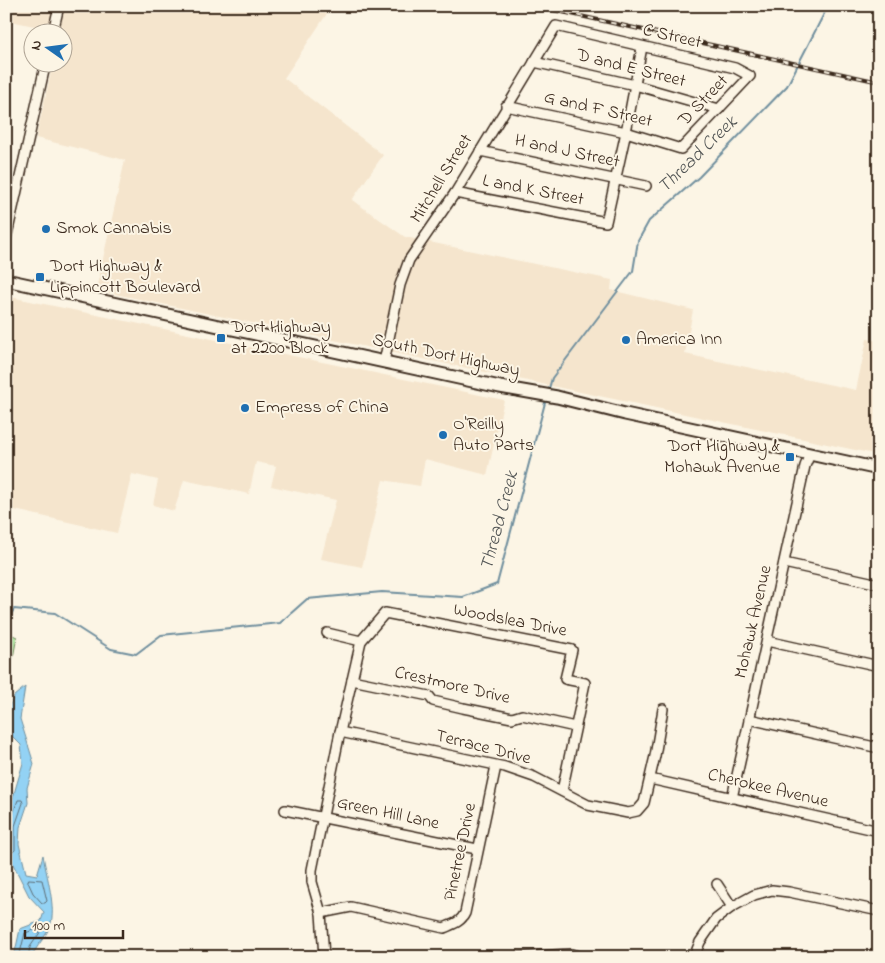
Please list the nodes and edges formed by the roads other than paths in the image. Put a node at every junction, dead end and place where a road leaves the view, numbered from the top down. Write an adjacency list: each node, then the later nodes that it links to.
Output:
1 (59, 6): 2 (street)
2 (55, 22)
3 (556, 26): 4 (street, C Street); 5 (street, Mitchell Street)
4 (642, 47): 7 (street, C Street); 8 (street)
5 (534, 62): 8 (street, D and E Street); 9 (street, Mitchell Street)
6 (44, 72): 17 (street)
7 (750, 76): 10 (street, D Street)
8 (635, 85): 10 (street, D and E Street); 11 (street)
9 (506, 106): 11 (street, G and F Street); 13 (street, Mitchell Street)
10 (719, 109): 12 (street, D Street)
11 (626, 132): 12 (street, G and F Street); 14 (street)
12 (681, 149)
13 (480, 150): 14 (street, H and J Street); 16 (street, Mitchell Street)
14 (615, 178): 15 (street, H and J Street); 16 (street, L and K Street)
15 (646, 186)
16 (455, 193): 19 (street, Mitchell Street)
17 (6, 239)
18 (6, 280): 19 (main road, South Dort Highway)
19 (384, 362): 20 (main road, South Dort Highway)
20 (810, 454): 21 (main road, South Dort Highway); 22 (street, Mohawk Avenue)
21 (879, 469)
22 (784, 563): 23 (street); 25 (street, Mohawk Avenue)
23 (879, 584)
24 (327, 633): 26 (street)
25 (767, 640): 27 (street); 30 (street, Mohawk Avenue)
26 (361, 641): 28 (street, Woodslea Drive); 31 (street, Woodslea Drive)
27 (879, 666)
28 (352, 680): 31 (street, Crestmore Drive); 32 (street, Woodslea Drive)
29 (663, 709): 35 (street, Terrace Drive)
30 (750, 719): 33 (street); 37 (street, Mohawk Avenue)
31 (575, 727): 36 (street)
32 (340, 732): 34 (street, Terrace Drive); 39 (street, Woodslea Drive)
33 (879, 748)
34 (496, 766): 36 (street, Terrace Drive); 41 (street, Pinetree Drive)
35 (650, 779): 36 (street, Terrace Drive); 37 (street, Cherokee Avenue)
36 (562, 792)
37 (732, 798): 40 (street, Cherokee Avenue)
38 (285, 810): 39 (street, Green Hill Lane)
39 (322, 816): 41 (street, Green Hill Lane); 45 (street, Woodslea Drive)
40 (879, 831)
41 (477, 849): 45 (street, Pinetree Drive)
42 (717, 884): 43 (street)
43 (732, 907): 44 (street); 49 (street)
44 (879, 911)
45 (321, 913): 46 (street, Woodslea Drive)
46 (324, 957)
47 (516, 957): 48 (street)
48 (582, 957)
49 (694, 957)

